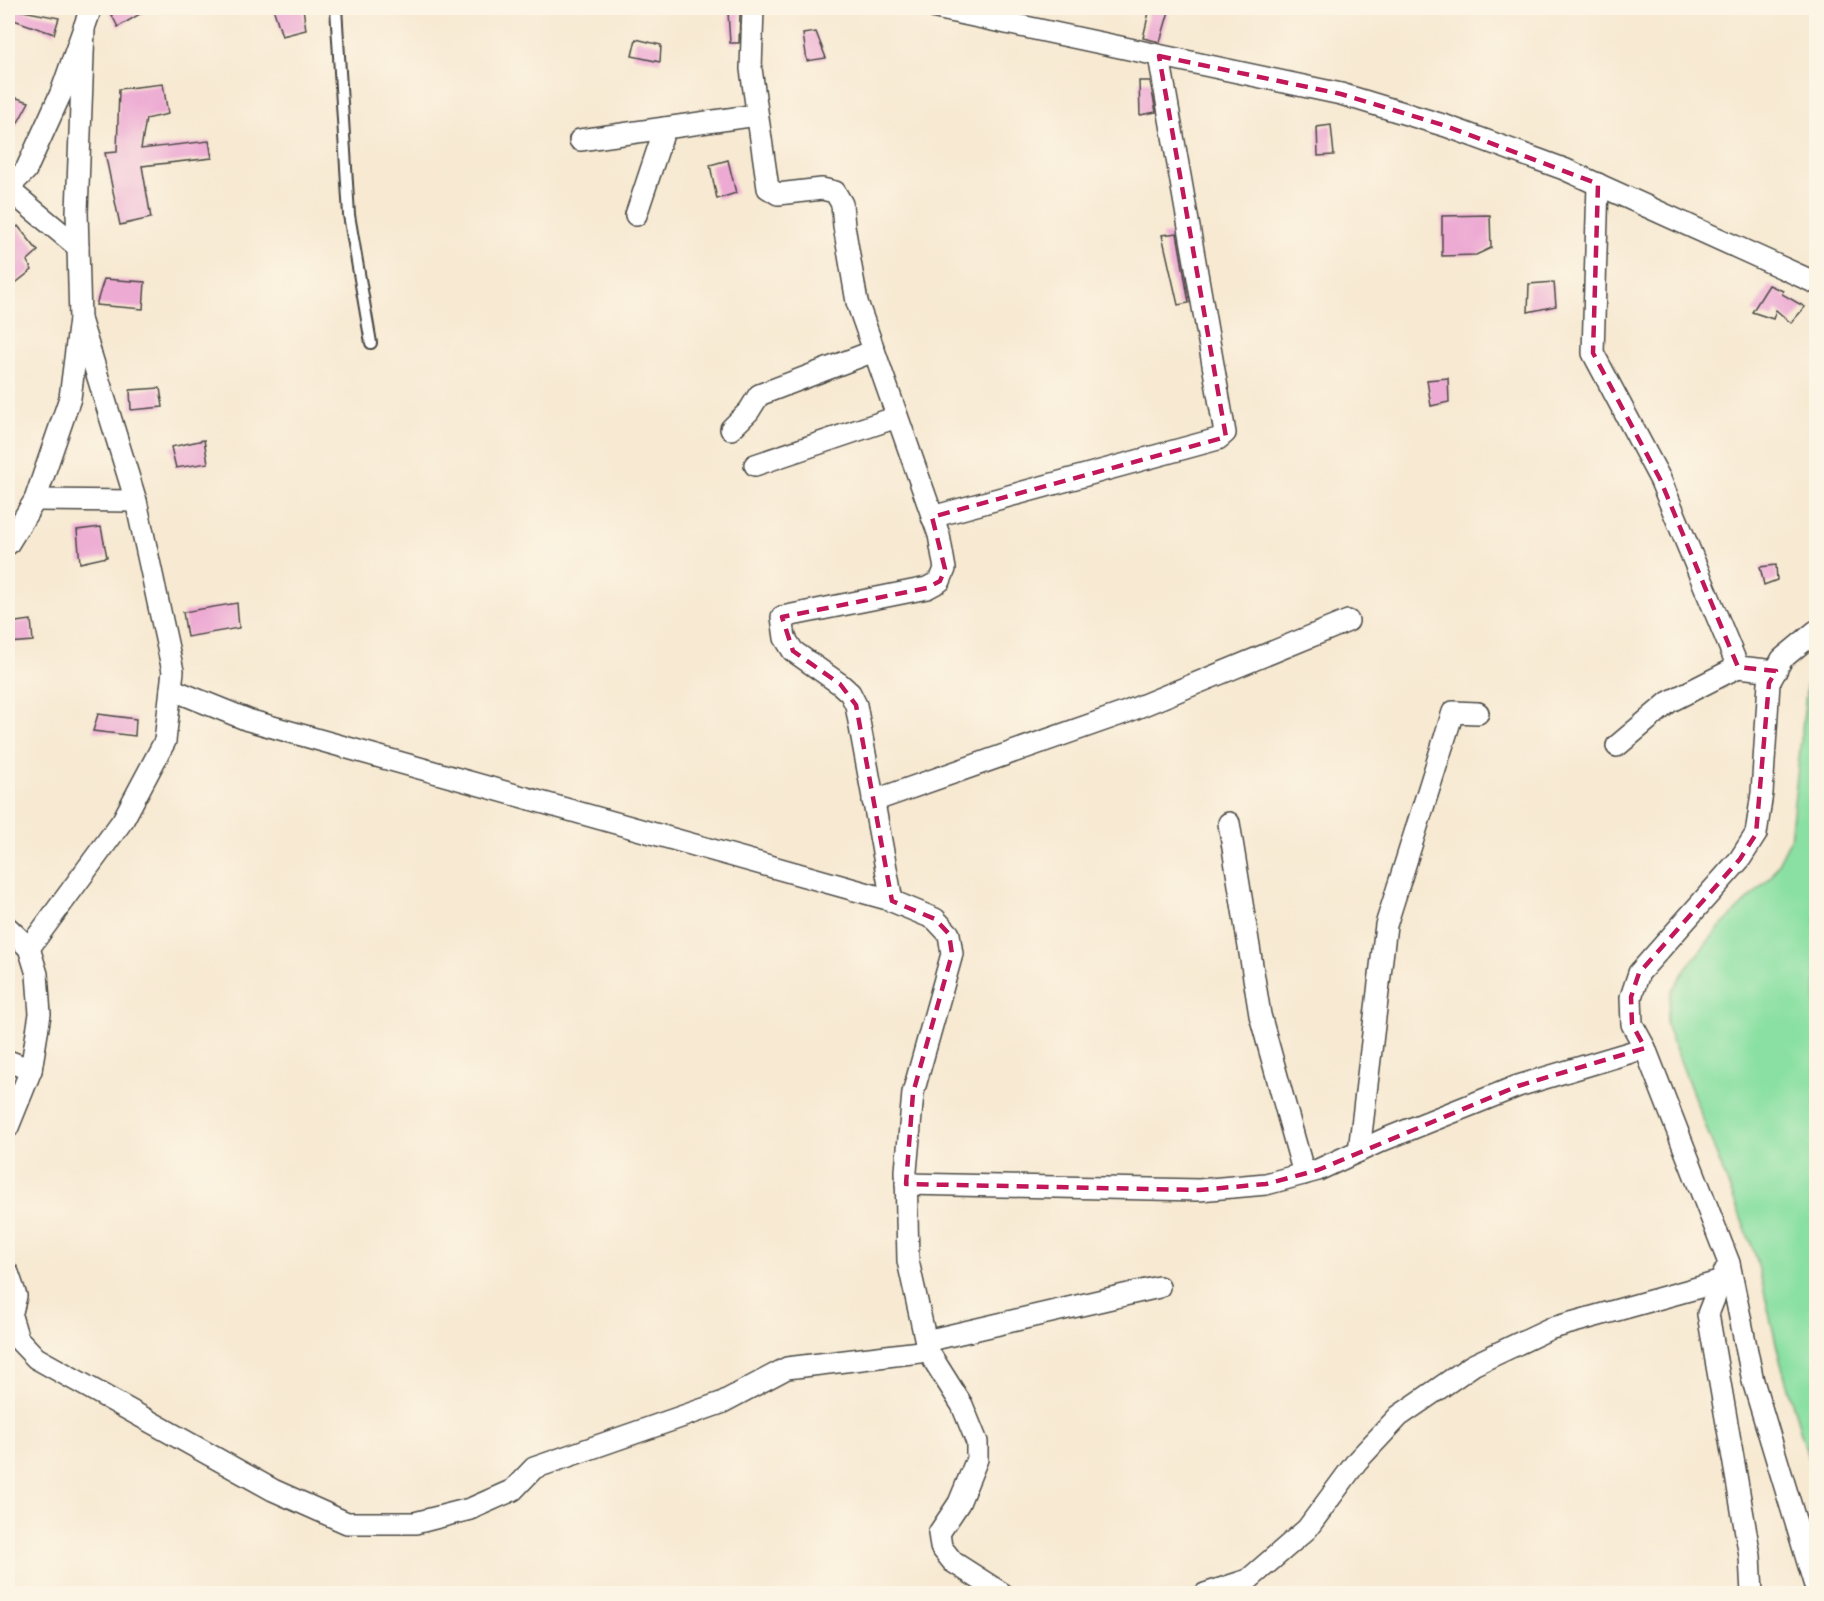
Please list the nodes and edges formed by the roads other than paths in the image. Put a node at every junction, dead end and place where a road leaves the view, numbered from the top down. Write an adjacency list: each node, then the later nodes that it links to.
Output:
1 (91, 8): 5 (street)
2 (336, 8): 16 (lane)
3 (753, 8): 7 (street)
4 (936, 8): 6 (street)
5 (84, 28): 11 (street); 13 (street)
6 (1159, 56): 10 (street); 23 (street)
7 (757, 115): 8 (street); 17 (street)
8 (665, 128): 9 (street); 12 (street)
9 (580, 140)
10 (1598, 184): 14 (street); 27 (street)
11 (8, 188): 13 (street)
12 (636, 215)
13 (78, 247): 15 (street)
14 (1816, 283)
15 (80, 319): 21 (street); 22 (street)
16 (371, 343)
17 (874, 351): 18 (street); 19 (street)
18 (897, 417): 20 (street); 23 (street)
19 (731, 429)
20 (755, 465)
21 (35, 500): 22 (street); 24 (street)
22 (136, 501): 29 (street)
23 (932, 517): 32 (street)
24 (8, 544)
25 (1348, 621): 32 (street)
26 (1816, 631): 28 (street)
27 (1738, 667): 28 (street); 31 (street)
28 (1776, 671): 37 (street)
29 (171, 689): 34 (street); 36 (street)
30 (1478, 713): 41 (street)
31 (1617, 746)
32 (873, 801): 34 (street)
33 (1229, 823): 42 (street)
34 (892, 901): 43 (street)
35 (8, 928): 36 (street)
36 (29, 948): 39 (street)
37 (1645, 1048): 41 (street); 44 (street)
38 (8, 1061): 39 (street)
39 (31, 1070): 40 (street)
40 (8, 1127)
41 (1359, 1151): 42 (street)
42 (1304, 1174): 43 (street)
43 (906, 1184): 48 (street)
44 (1725, 1272): 49 (street); 51 (street); 52 (street)
45 (8, 1273): 47 (street)
46 (1159, 1287): 48 (street)
47 (10, 1328): 48 (street)
48 (927, 1346): 50 (street)
49 (1816, 1589)
50 (1004, 1593)
51 (1205, 1593)
52 (1752, 1593)

